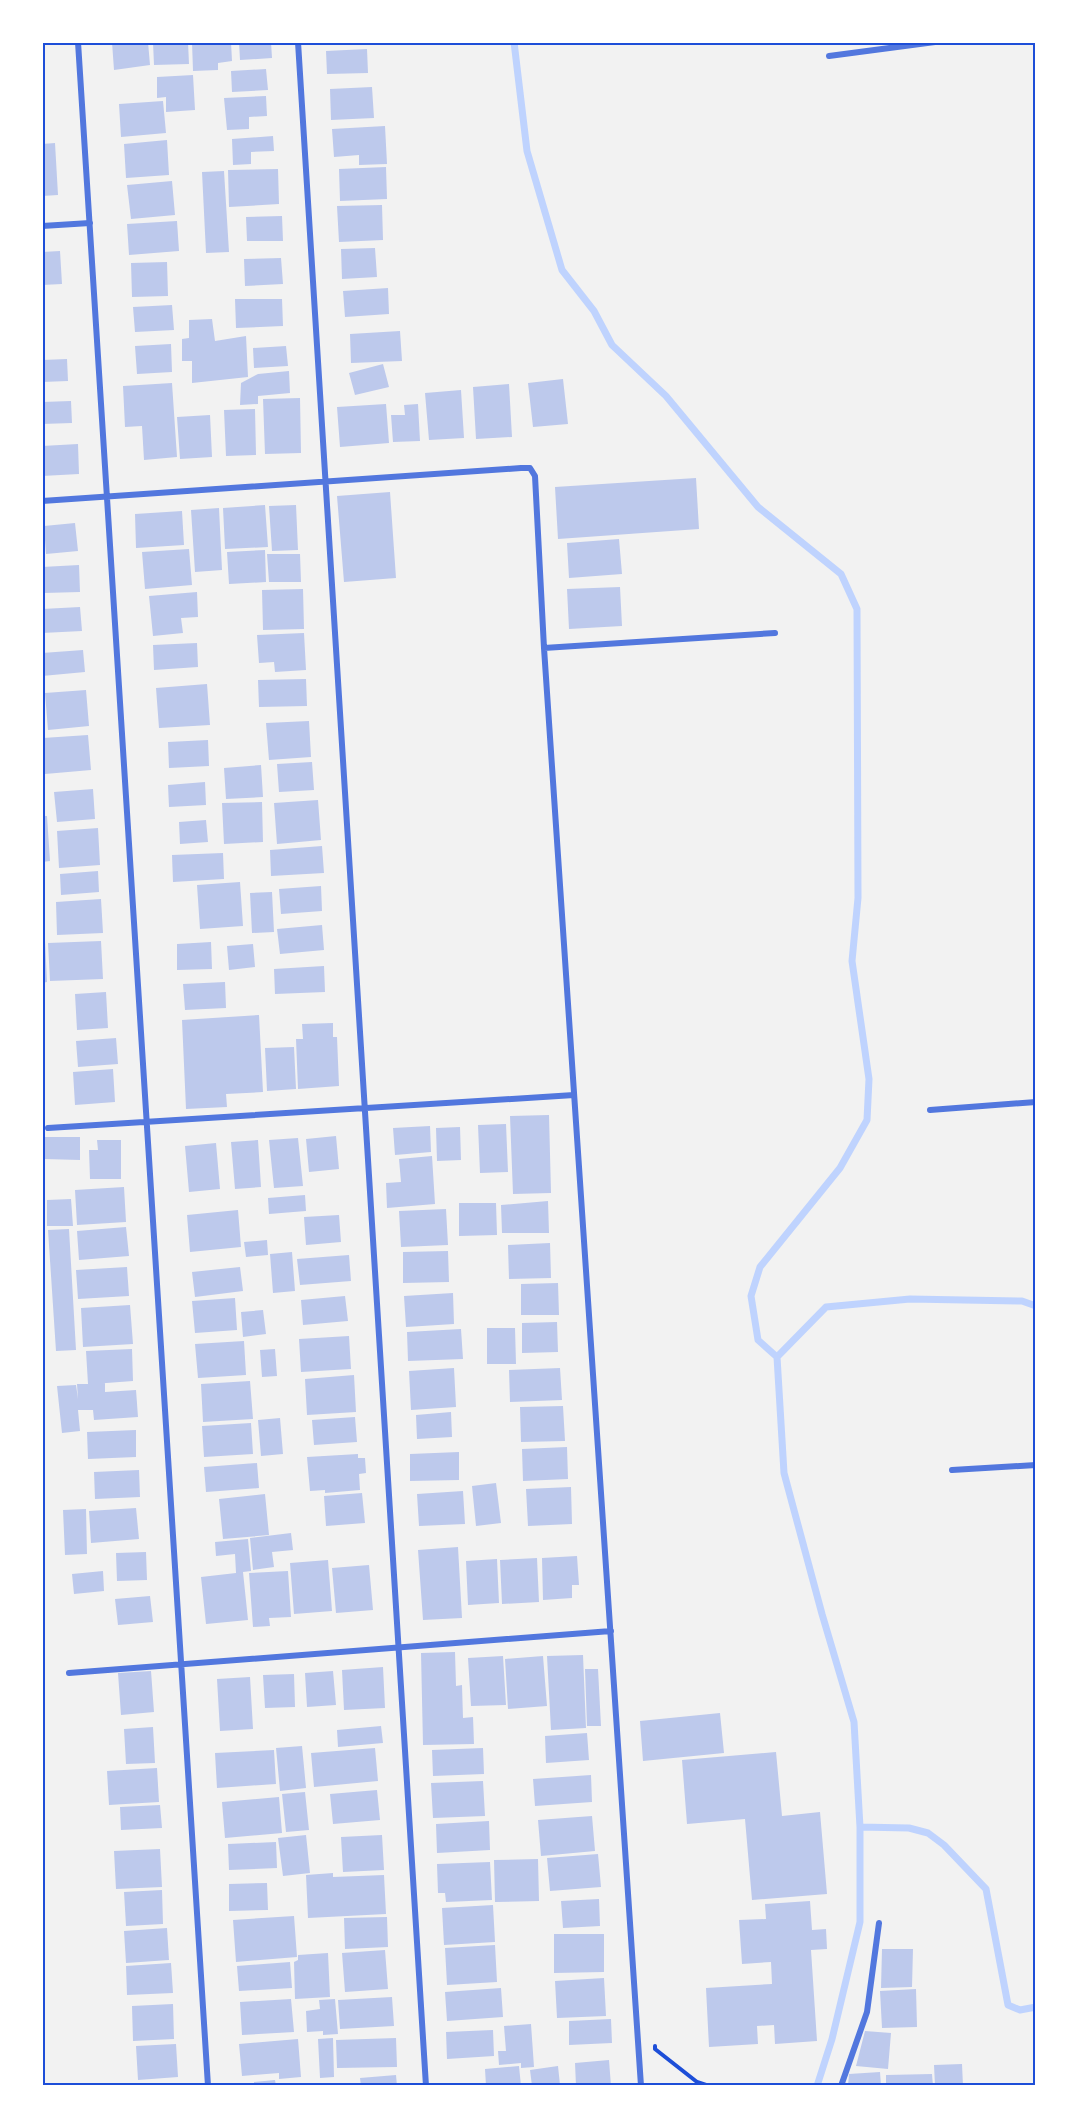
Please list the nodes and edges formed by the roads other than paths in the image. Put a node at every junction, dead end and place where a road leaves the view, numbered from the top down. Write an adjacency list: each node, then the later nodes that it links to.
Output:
1 (78, 42): 5 (street)
2 (298, 42): 7 (street)
3 (935, 42): 4 (street)
4 (829, 56)
5 (90, 223): 6 (street); 8 (street)
6 (42, 226)
7 (325, 482): 8 (street); 11 (street); 14 (street)
8 (108, 497): 9 (street); 16 (street)
9 (42, 501)
10 (775, 633): 11 (street)
11 (544, 648): 12 (street)
12 (574, 1095): 14 (street); 20 (street)
13 (1036, 1102): 15 (street)
14 (364, 1108): 16 (street); 21 (street)
15 (930, 1110)
16 (147, 1122): 17 (street); 22 (street)
17 (48, 1128)
18 (1036, 1465): 19 (street)
19 (952, 1470)
20 (611, 1631): 21 (street); 27 (street)
21 (399, 1647): 22 (street); 26 (street)
22 (182, 1664): 23 (street); 25 (street)
23 (69, 1673)
24 (879, 1923): 28 (street)
25 (208, 2086)
26 (426, 2086)
27 (641, 2086)
28 (841, 2086)

